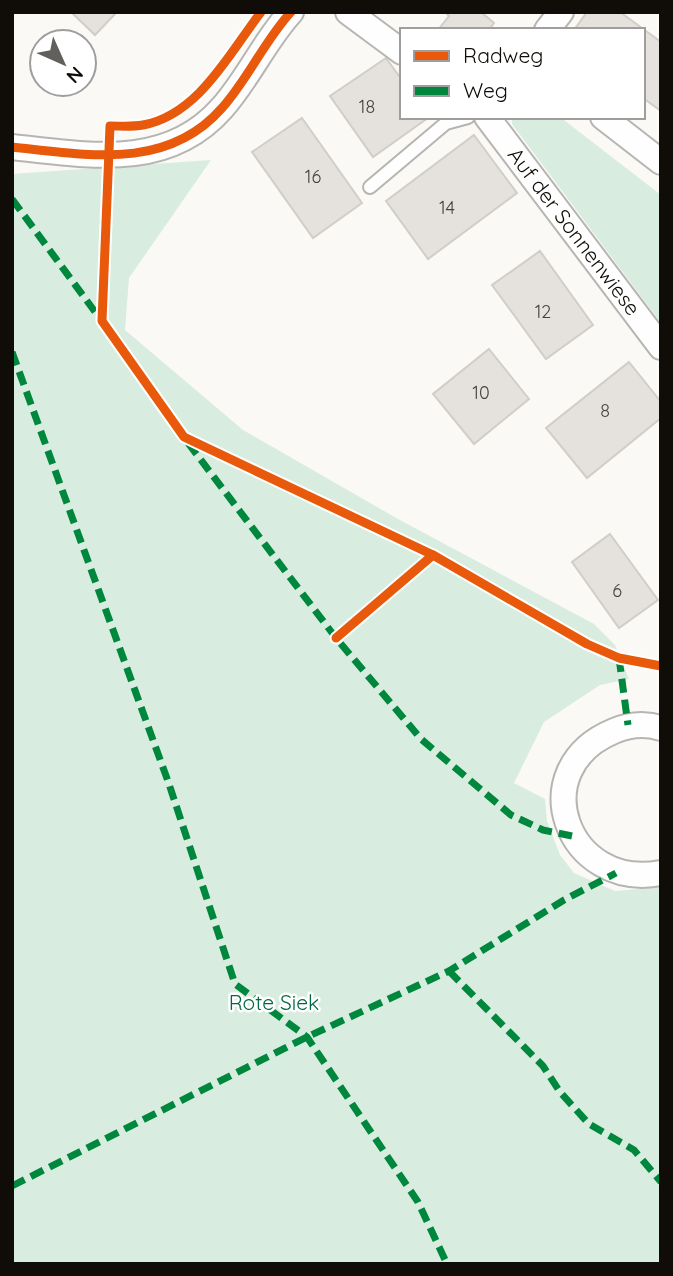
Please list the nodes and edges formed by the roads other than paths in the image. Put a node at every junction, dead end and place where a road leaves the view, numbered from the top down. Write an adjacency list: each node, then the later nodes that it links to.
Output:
1 (291, 12): 9 (street)
2 (348, 12): 5 (street)
3 (561, 12): 4 (street)
4 (549, 28)
5 (400, 51)
6 (461, 119): 11 (lane)
7 (489, 119): 12 (street, Auf der Sonnenwiese)
8 (606, 119): 10 (street)
9 (12, 147)
10 (661, 162)
11 (370, 187)
12 (661, 347)
13 (661, 729): 14 (street)
14 (661, 873)

